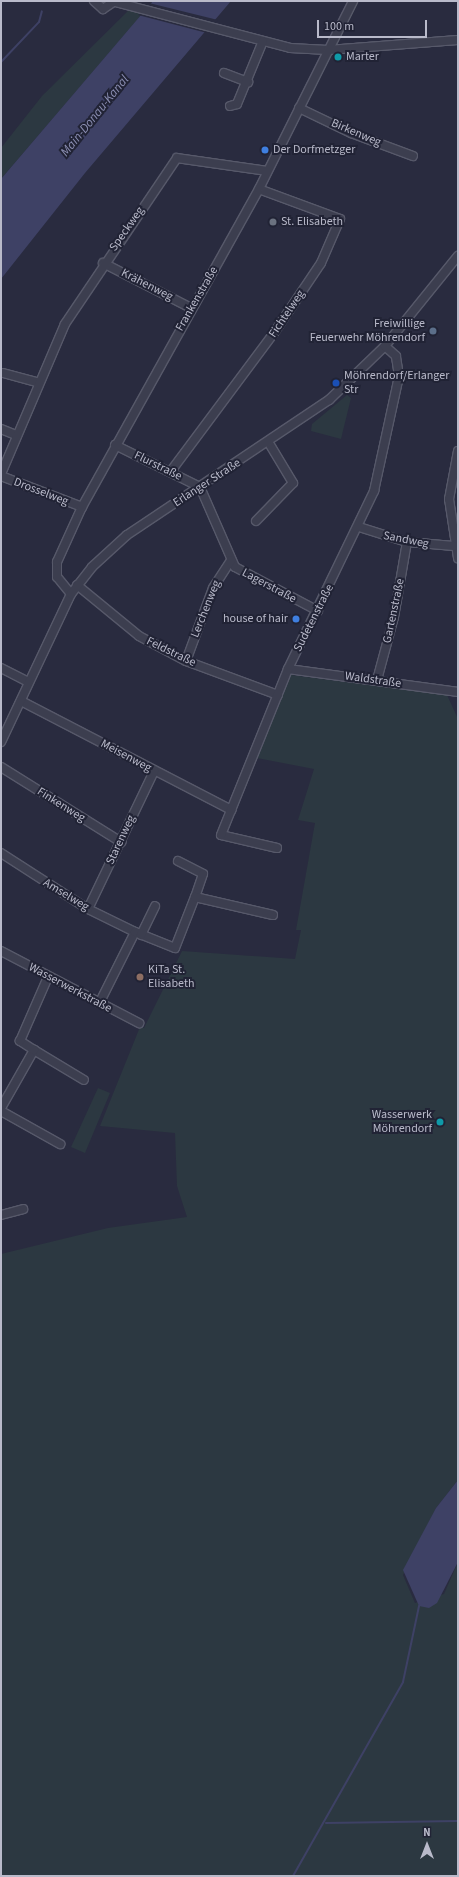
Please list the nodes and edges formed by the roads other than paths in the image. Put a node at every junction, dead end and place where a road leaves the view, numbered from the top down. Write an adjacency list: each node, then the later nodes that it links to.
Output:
1 (94, 1): 2 (street)
2 (115, 1): 5 (street)
3 (353, 1): 6 (street, Frankenstraße)
4 (458, 40): 6 (street)
5 (263, 41): 6 (street); 8 (street)
6 (328, 50): 10 (street, Frankenstraße)
7 (224, 73): 8 (street)
8 (248, 82): 9 (street)
9 (230, 106)
10 (299, 108): 11 (street, Birkenweg); 12 (street, Frankenstraße)
11 (413, 156)
12 (267, 171): 13 (street, Frankenstraße); 15 (street, Speckweg)
13 (259, 189): 16 (street, Frankenstraße); 25 (street, Fichtelweg)
14 (458, 256): 17 (street, Erlanger Straße)
15 (103, 263): 16 (street, Krähenweg); 19 (street, Speckweg)
16 (191, 308): 23 (street, Frankenstraße)
17 (385, 346): 22 (street, Erlanger Straße); 30 (street, Sudetenstraße)
18 (3, 373): 19 (street)
19 (37, 382): 21 (street, Speckweg)
20 (1, 429): 21 (street)
21 (16, 435): 26 (street, Speckweg)
22 (269, 443): 27 (street, Erlanger Straße); 29 (street)
23 (115, 445): 25 (street, Flurstraße); 28 (street, Frankenstraße)
24 (458, 451): 32 (street)
25 (171, 471): 27 (street, Flurstraße)
26 (1, 475): 28 (street, Drosselweg)
27 (200, 487): 34 (street, Lagerstraße); 35 (street, Erlanger Straße)
28 (82, 507): 36 (street, Frankenstraße)
29 (256, 521)
30 (359, 527): 31 (street, Sandweg); 37 (street, Sudetenstraße)
31 (407, 542): 32 (street, Sandweg); 41 (street, Gartenstraße)
32 (454, 546): 33 (street)
33 (458, 558)
34 (231, 560): 37 (street, Lagerstraße); 38 (street, Lerchenweg)
35 (77, 586): 36 (street, Erlanger Straße); 38 (street, Feldstraße)
36 (71, 594): 42 (street, Erlanger Straße)
37 (318, 611): 40 (street, Sudetenstraße)
38 (186, 661): 44 (street, Feldstraße)
39 (1, 668): 42 (street)
40 (288, 668): 41 (street, Waldstraße); 44 (street, Sudetenstraße)
41 (377, 680): 43 (street, Waldstraße)
42 (29, 682): 45 (street, Erlanger Straße)
43 (458, 692)
44 (278, 695): 49 (street, Sudetenstraße)
45 (21, 700): 46 (street, Erlanger Straße); 48 (street, Meisenweg)
46 (1, 742)
47 (1, 767): 50 (street, Finkenweg)
48 (154, 771): 49 (street, Meisenweg); 50 (street, Starenweg)
49 (231, 810): 51 (street, Sudetenstraße)
50 (122, 842): 56 (street, Starenweg)
51 (277, 848)
52 (1, 853): 56 (street, Amselweg)
53 (178, 861): 54 (street, Amselweg)
54 (195, 897): 57 (street); 58 (street, Amselweg)
55 (155, 906): 58 (street)
56 (88, 909): 58 (street, Amselweg)
57 (273, 914)
58 (138, 934): 61 (street)
59 (1, 951): 60 (street, Wasserwerkstraße)
60 (48, 977): 61 (street, Wasserwerkstraße); 63 (street)
61 (99, 1004): 62 (street, Wasserwerkstraße)
62 (139, 1023)
63 (34, 1050): 64 (street); 65 (street)
64 (84, 1080)
65 (1, 1108)
66 (1, 1111): 67 (street)
67 (60, 1144)
68 (23, 1209): 69 (street)
69 (1, 1215)

